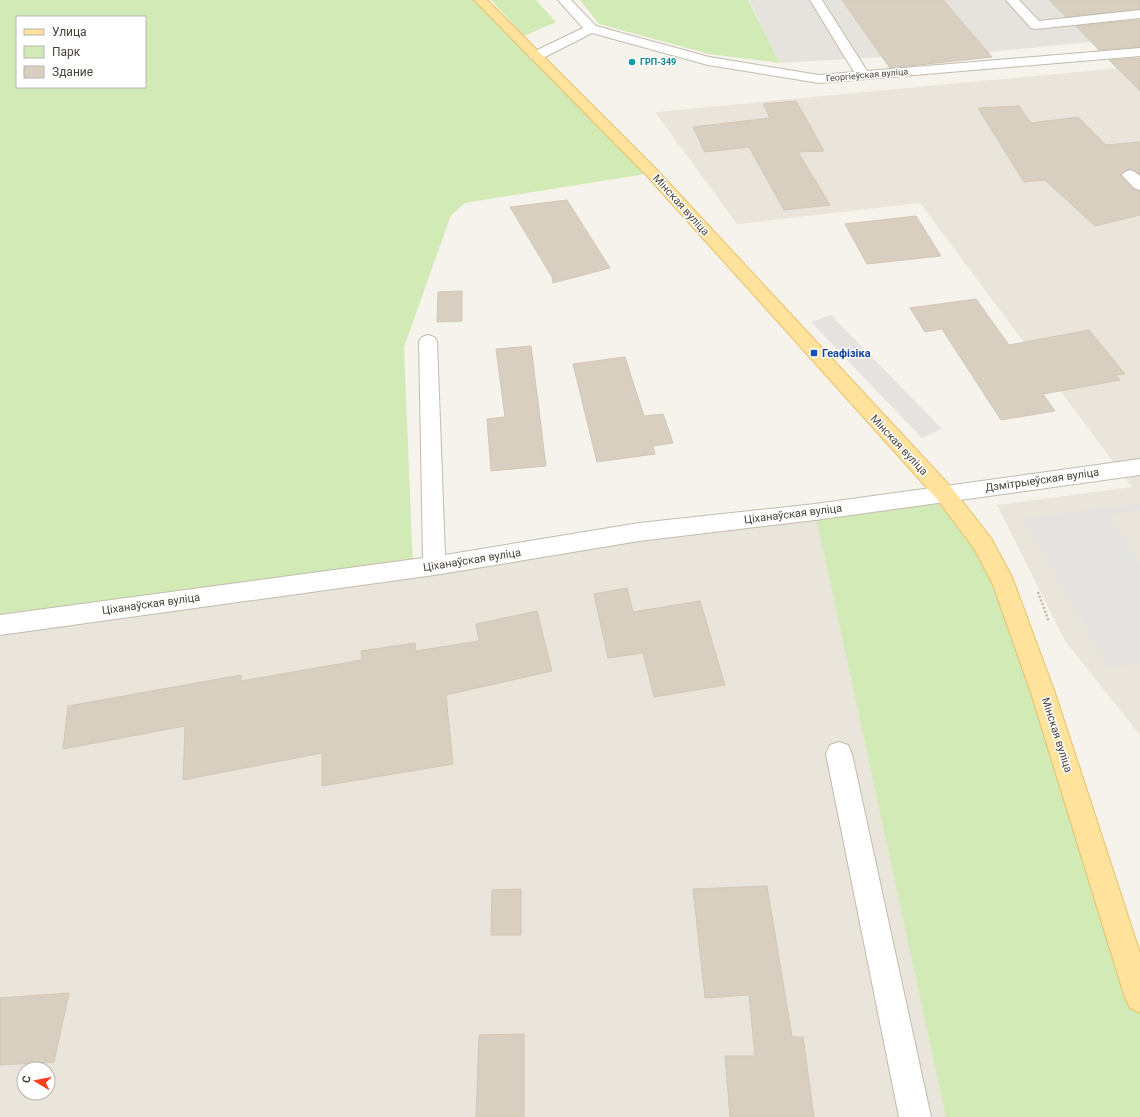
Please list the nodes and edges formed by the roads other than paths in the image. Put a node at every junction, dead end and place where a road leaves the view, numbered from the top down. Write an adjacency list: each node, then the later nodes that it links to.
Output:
1 (480, 0): 8 (main road, Мінская вуліца)
2 (564, 0): 6 (street)
3 (816, 0): 9 (street)
4 (1012, 0): 5 (street)
5 (1140, 14)
6 (591, 29): 8 (street); 9 (street, Георгіеўская вуліца)
7 (1140, 52): 9 (street, Георгіеўская вуліца)
8 (536, 56): 12 (main road, Мінская вуліца)
9 (863, 75)
10 (428, 341): 13 (street)
11 (1140, 467): 12 (street, Дзмітрыеўская вуліца)
12 (944, 493): 13 (street, Ціханаўская вуліца); 16 (main road, Мінская вуліца)
13 (434, 566): 14 (street, Ціханаўская вуліца)
14 (0, 625)
15 (839, 754): 17 (street)
16 (1140, 998)
17 (915, 1117)

